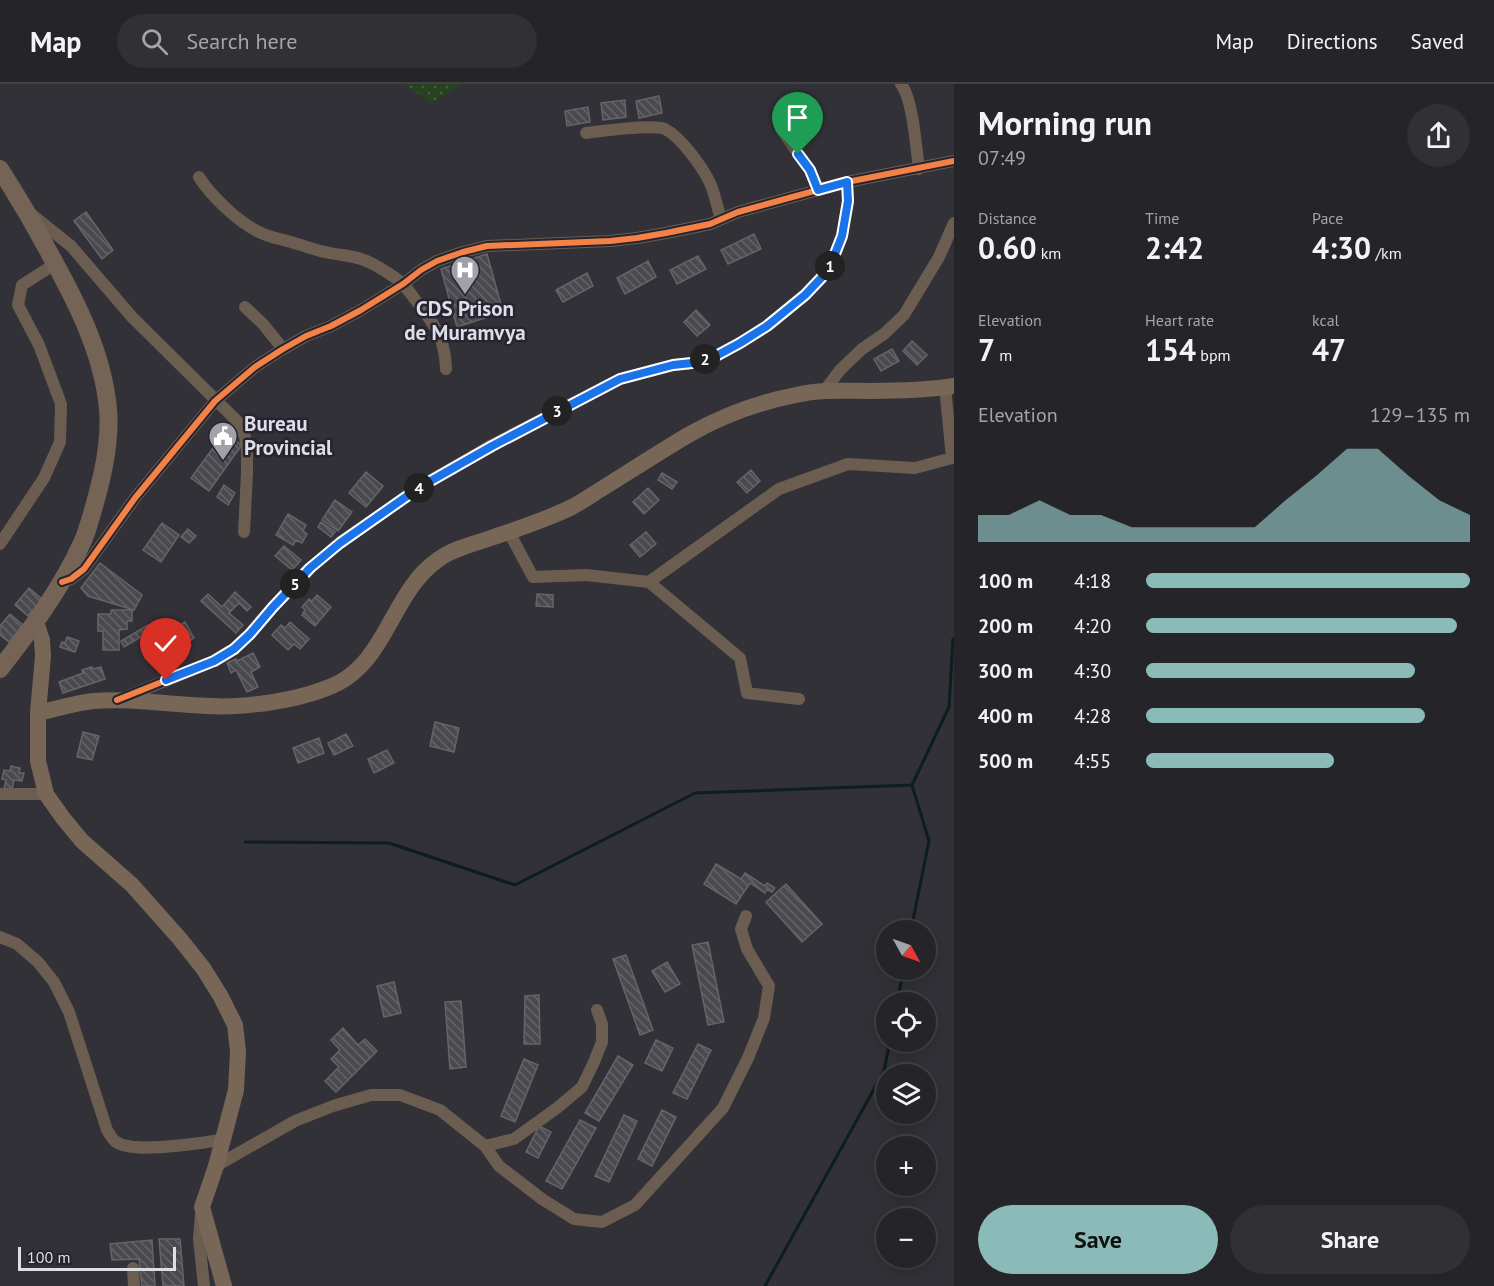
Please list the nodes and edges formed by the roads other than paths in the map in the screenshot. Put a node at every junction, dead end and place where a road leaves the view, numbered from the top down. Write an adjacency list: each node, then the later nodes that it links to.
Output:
1 (907, 86): 5 (street)
2 (781, 129): 9 (street)
3 (586, 133): 11 (street)
4 (954, 161): 5 (street)
5 (919, 169): 8 (street)
6 (1, 171): 10 (main road)
7 (199, 177): 14 (street)
8 (847, 182): 9 (street); 29 (street)
9 (818, 190): 11 (street)
10 (25, 209): 13 (main road); 20 (street)
11 (721, 219): 14 (street)
12 (954, 223): 19 (street)
13 (55, 264): 23 (street); 24 (main road)
14 (403, 284): 16 (street); 17 (street)
15 (245, 307): 16 (street)
16 (283, 349): 20 (street)
17 (446, 369)
18 (949, 387): 19 (main road); 25 (street)
19 (825, 390): 22 (main road)
20 (215, 401): 21 (street); 24 (street)
21 (244, 532)
22 (509, 532): 25 (street); 29 (main road)
23 (0, 544)
24 (62, 582): 26 (main road)
25 (649, 582): 28 (street)
26 (36, 622): 27 (main road); 30 (main road)
27 (0, 669)
28 (799, 699)
29 (117, 700): 30 (main road)
30 (38, 713): 32 (main road)
31 (0, 794): 32 (street)
32 (46, 794): 36 (main road)
33 (746, 916): 37 (street)
34 (0, 937): 36 (street)
35 (597, 1010): 37 (street)
36 (221, 1140): 38 (main road)
37 (485, 1146): 38 (street)
38 (216, 1166): 39 (main road)
39 (202, 1207): 42 (street); 43 (main road)
40 (133, 1268): 41 (street)
41 (134, 1286)
42 (204, 1286)
43 (224, 1286)

